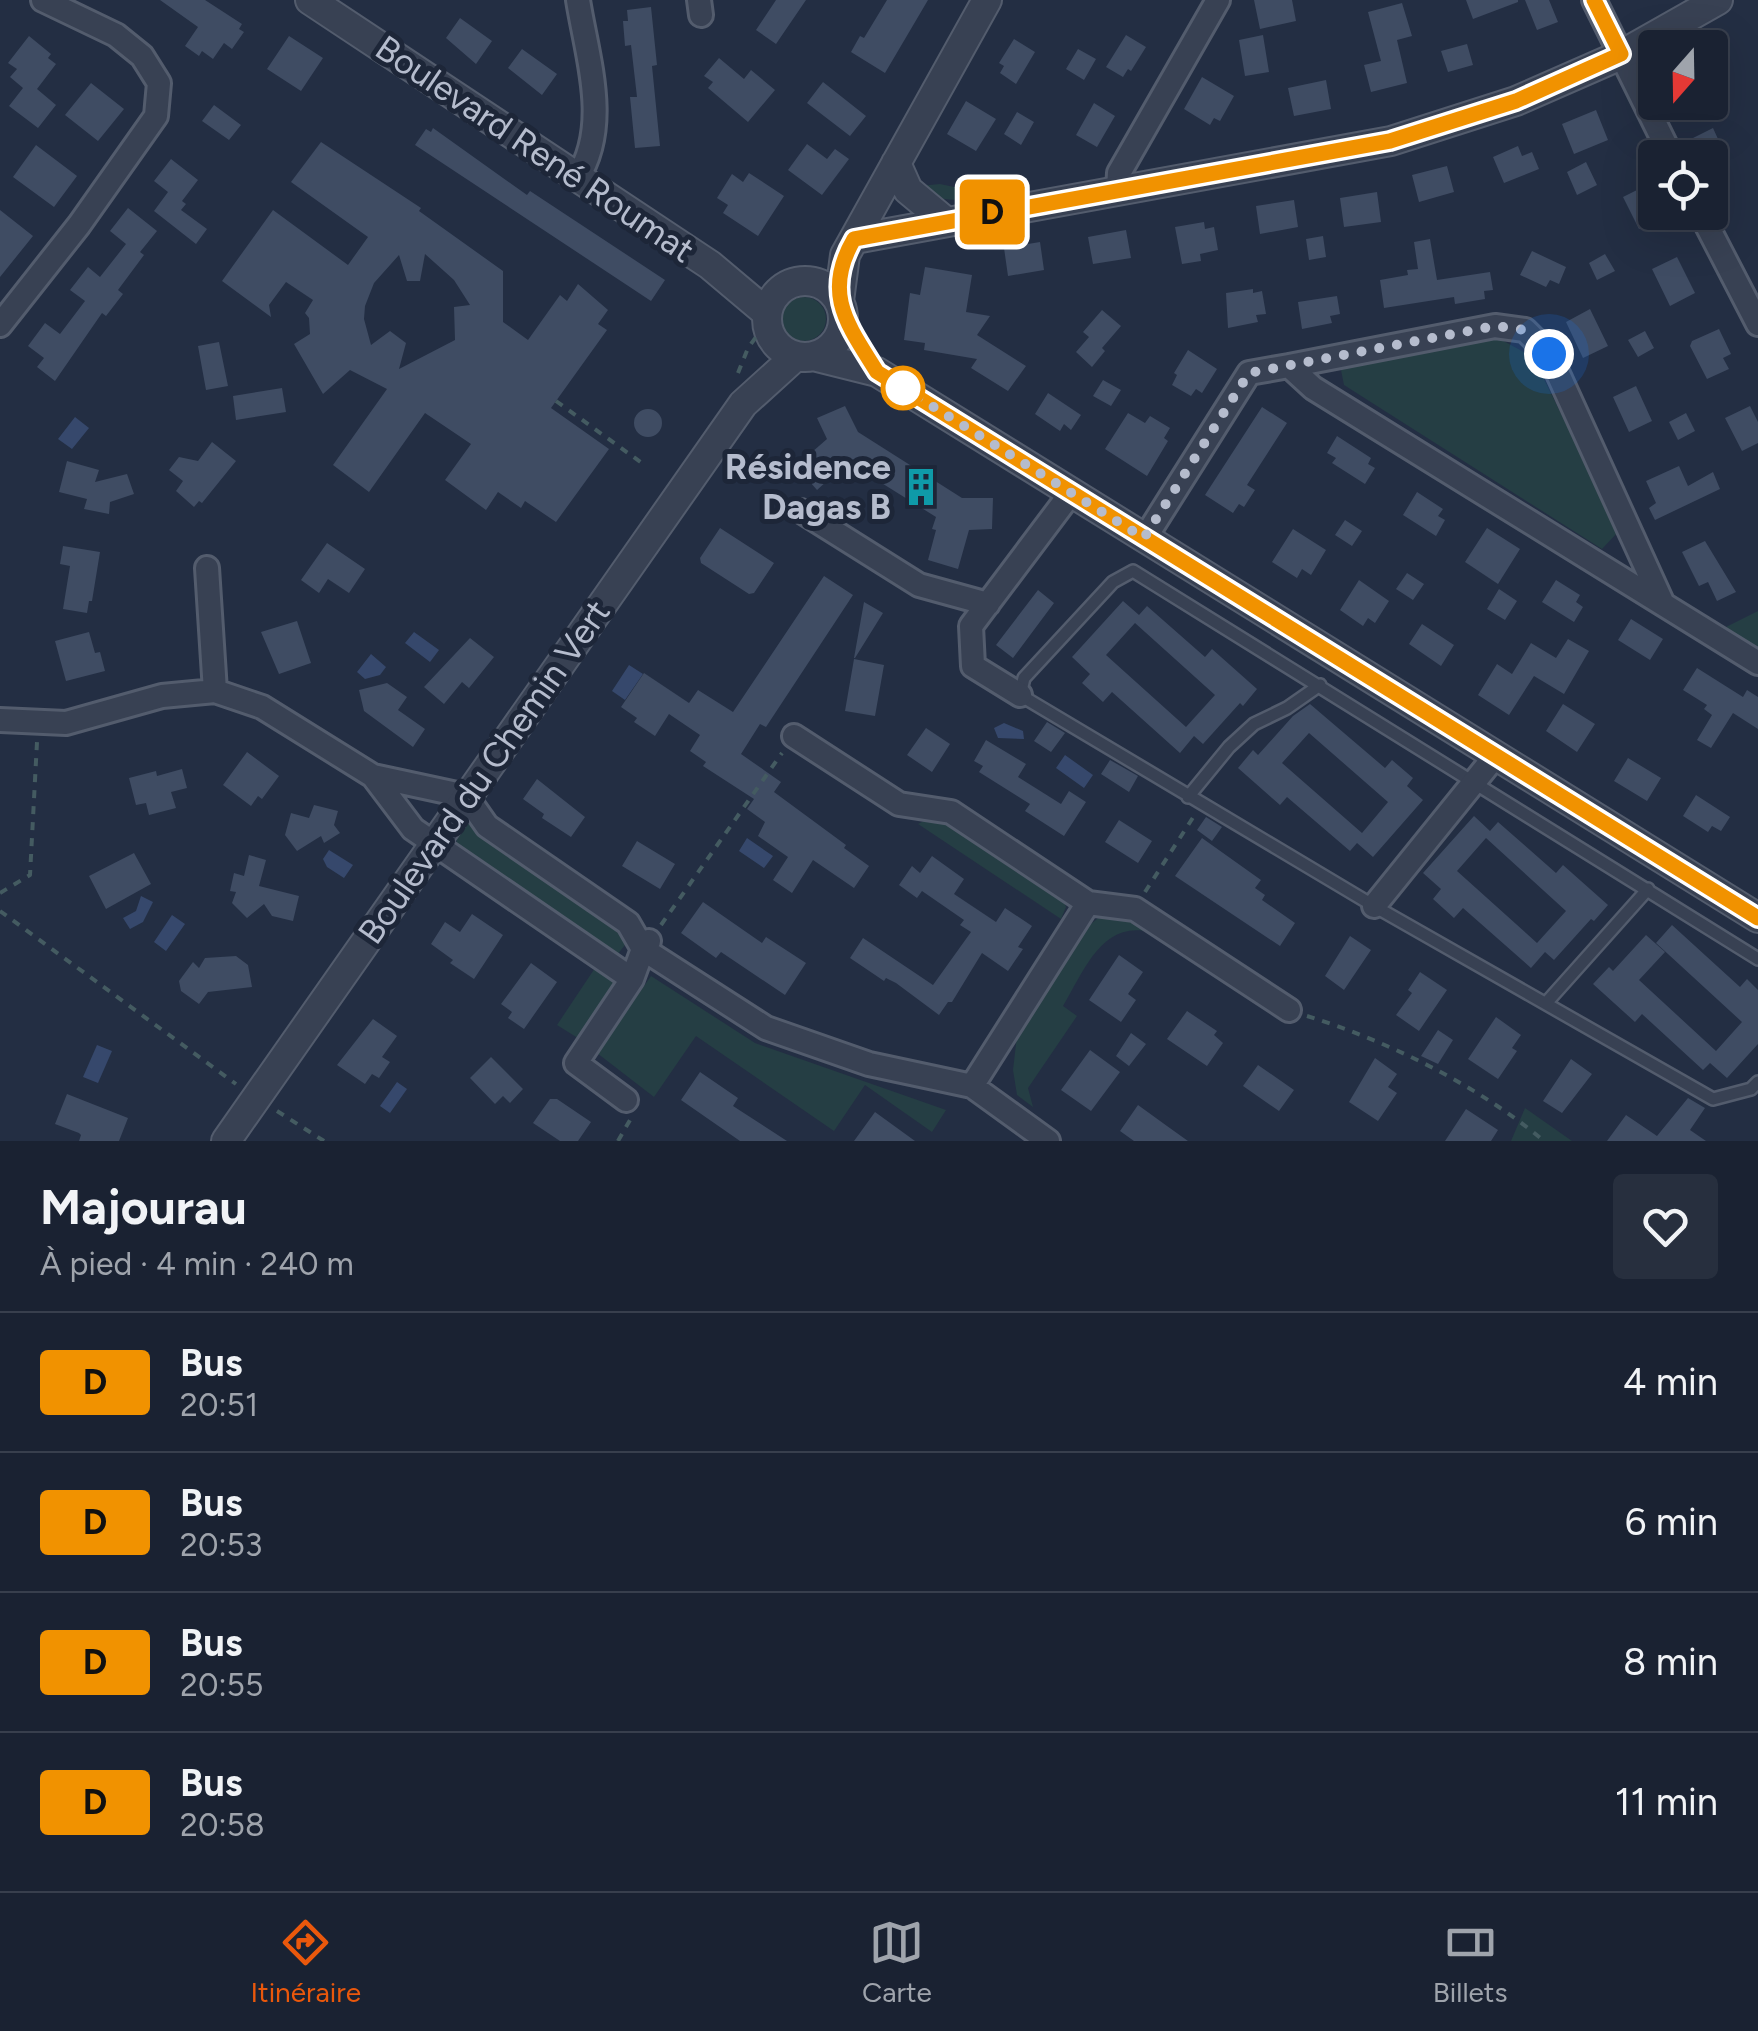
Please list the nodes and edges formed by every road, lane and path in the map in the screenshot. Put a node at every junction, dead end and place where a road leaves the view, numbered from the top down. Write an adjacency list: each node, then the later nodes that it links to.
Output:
1 (43, 0): 19 (street)
2 (310, 0): 11 (street, Boulevard René Roumat)
3 (578, 0): 11 (street)
4 (987, 0): 10 (street)
5 (1218, 0): 12 (street)
6 (1594, 0): 8 (street)
7 (1718, 0): 8 (street)
8 (1621, 54): 9 (street); 12 (street)
9 (1663, 140)
10 (896, 163): 13 (street); 15 (street)
11 (577, 178): 16 (street, Boulevard René Roumat)
12 (1118, 190): 13 (street)
13 (944, 220): 15 (street)
14 (1709, 230): 18 (street)
15 (850, 247): 16 (street); 17 (street)
16 (778, 305): 17 (street); 20 (street); 24 (street, Boulevard du Chemin Vert)
17 (841, 310): 20 (street); 22 (street)
18 (1758, 324)
19 (0, 325)
20 (805, 356): 22 (street); 24 (street, Boulevard du Chemin Vert)
21 (1289, 366): 28 (street); 31 (street); 31 (street)
22 (877, 372): 26 (street)
23 (556, 401): 25 (path)
24 (744, 404): 42 (street, Boulevard du Chemin Vert)
25 (646, 466)
26 (1071, 493): 28 (street); 30 (street)
27 (801, 512): 30 (street)
28 (1144, 538): 39 (street)
29 (207, 568): 34 (street)
30 (988, 604): 35 (street)
31 (1663, 604): 32 (street)
32 (1758, 663)
33 (1320, 686): 35 (lane); 41 (lane); 43 (lane)
34 (215, 691): 37 (street); 40 (street)
35 (1020, 695): 43 (lane)
36 (0, 720): 37 (street)
37 (38, 722): 47 (path)
38 (794, 736): 48 (street); 53 (path)
39 (1496, 755): 41 (street); 52 (street)
40 (374, 776): 42 (street); 45 (street)
41 (1475, 782): 46 (lane); 49 (street)
42 (466, 796): 45 (street, Boulevard du Chemin Vert); 53 (street)
43 (1188, 797): 44 (lane)
44 (1201, 805): 49 (lane); 50 (path)
45 (434, 841): 55 (street); 60 (street, Boulevard du Chemin Vert)
46 (1648, 890): 54 (lane); 56 (lane)
47 (0, 894)
48 (1088, 903): 50 (street); 59 (street)
49 (1374, 906): 56 (lane)
50 (1135, 909): 57 (street)
51 (0, 911): 60 (path)
52 (1758, 918)
53 (646, 945): 55 (street); 59 (street)
54 (1758, 959)
55 (632, 979): 61 (street)
56 (1547, 1002): 58 (lane)
57 (1289, 1010): 65 (path)
58 (1758, 1082)
59 (972, 1086): 64 (street)
60 (257, 1098): 62 (street, Boulevard du Chemin Vert); 63 (path)
61 (626, 1100)
62 (226, 1141)
63 (324, 1141)
64 (1048, 1141)
65 (1544, 1141)

